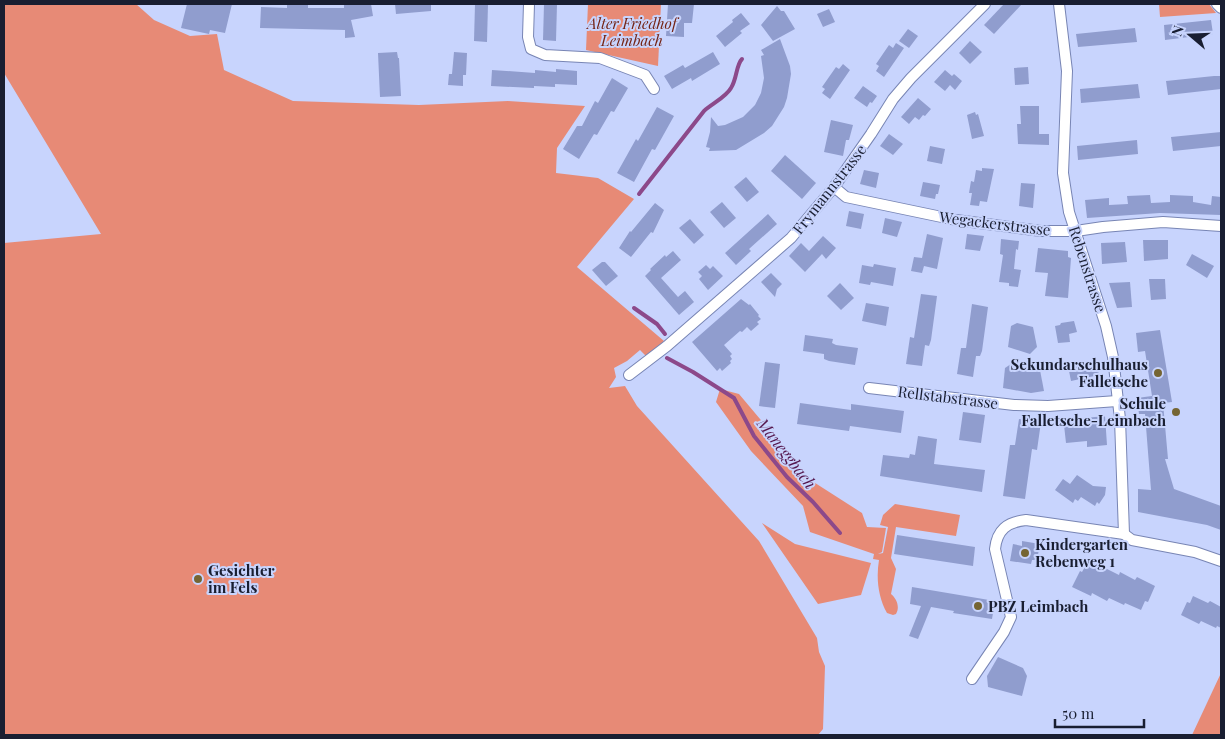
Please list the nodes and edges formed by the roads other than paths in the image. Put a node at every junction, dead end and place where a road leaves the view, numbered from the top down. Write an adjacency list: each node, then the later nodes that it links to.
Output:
1 (529, 4): 6 (street)
2 (986, 4): 7 (street, Frymannstrasse)
3 (1059, 4): 9 (street, Rebenstrasse)
4 (1217, 4): 5 (street)
5 (1221, 8)
6 (654, 89)
7 (834, 188): 9 (street, Wegackerstrasse); 10 (street, Frymannstrasse)
8 (1221, 226): 9 (street, Wegackerstrasse)
9 (1076, 231): 12 (street, Rebenstrasse)
10 (629, 375)
11 (869, 388): 12 (street, Rellstabstrasse)
12 (1118, 401): 13 (street, Rebenstrasse)
13 (1124, 534): 14 (street); 15 (street)
14 (1221, 561)
15 (972, 679)

